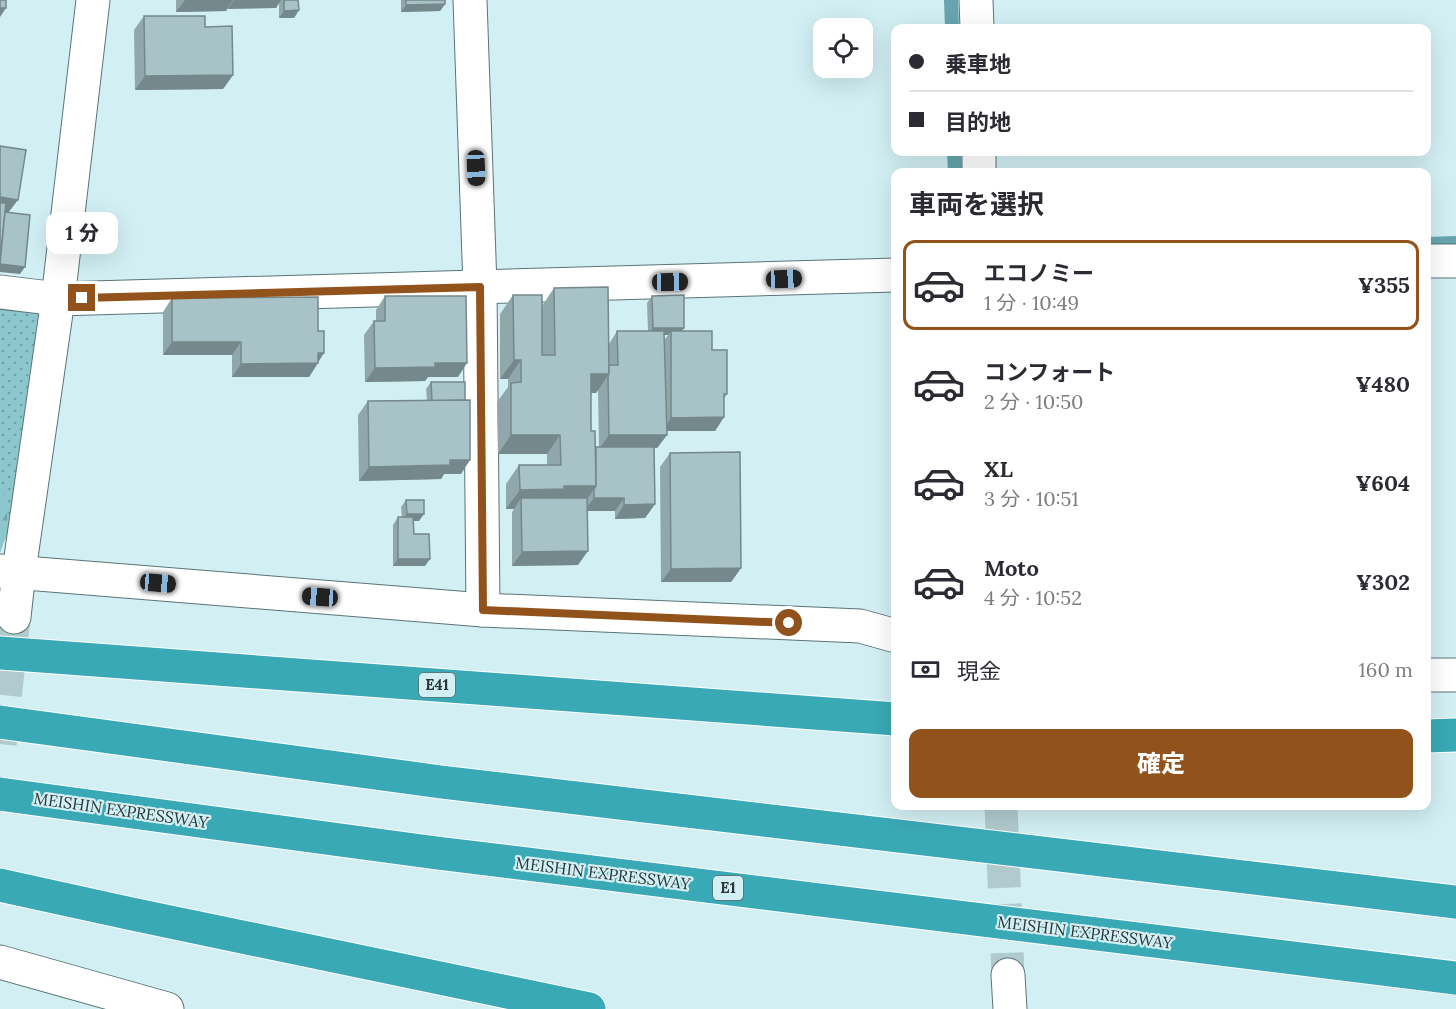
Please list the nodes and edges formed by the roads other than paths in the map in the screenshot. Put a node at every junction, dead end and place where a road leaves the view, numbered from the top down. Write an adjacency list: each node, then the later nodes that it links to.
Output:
1 (93, 0): 10 (street)
2 (470, 0): 8 (street)
3 (976, 0): 4 (street)
4 (976, 24)
5 (1431, 261): 6 (street)
6 (1456, 261)
7 (891, 275): 8 (street)
8 (480, 287): 10 (street); 12 (street)
9 (0, 292): 10 (street)
10 (58, 299): 11 (street)
11 (9, 571): 12 (street); 13 (street)
12 (483, 610): 14 (street)
13 (14, 617)
14 (891, 635)
15 (0, 653): 18 (highway, E41)
16 (1431, 675): 17 (street)
17 (1456, 675)
18 (884, 718)
19 (0, 722): 24 (highway, bridge)
20 (1456, 735): 21 (highway)
21 (1431, 736)
22 (0, 794): 27 (highway, MEISHIN EXPRESSWAY / E1, bridge)
23 (0, 885): 29 (highway)
24 (1456, 902)
25 (0, 962): 28 (street)
26 (1008, 975): 30 (street)
27 (1456, 978)
28 (167, 1009)
29 (589, 1009)
30 (1010, 1009)

